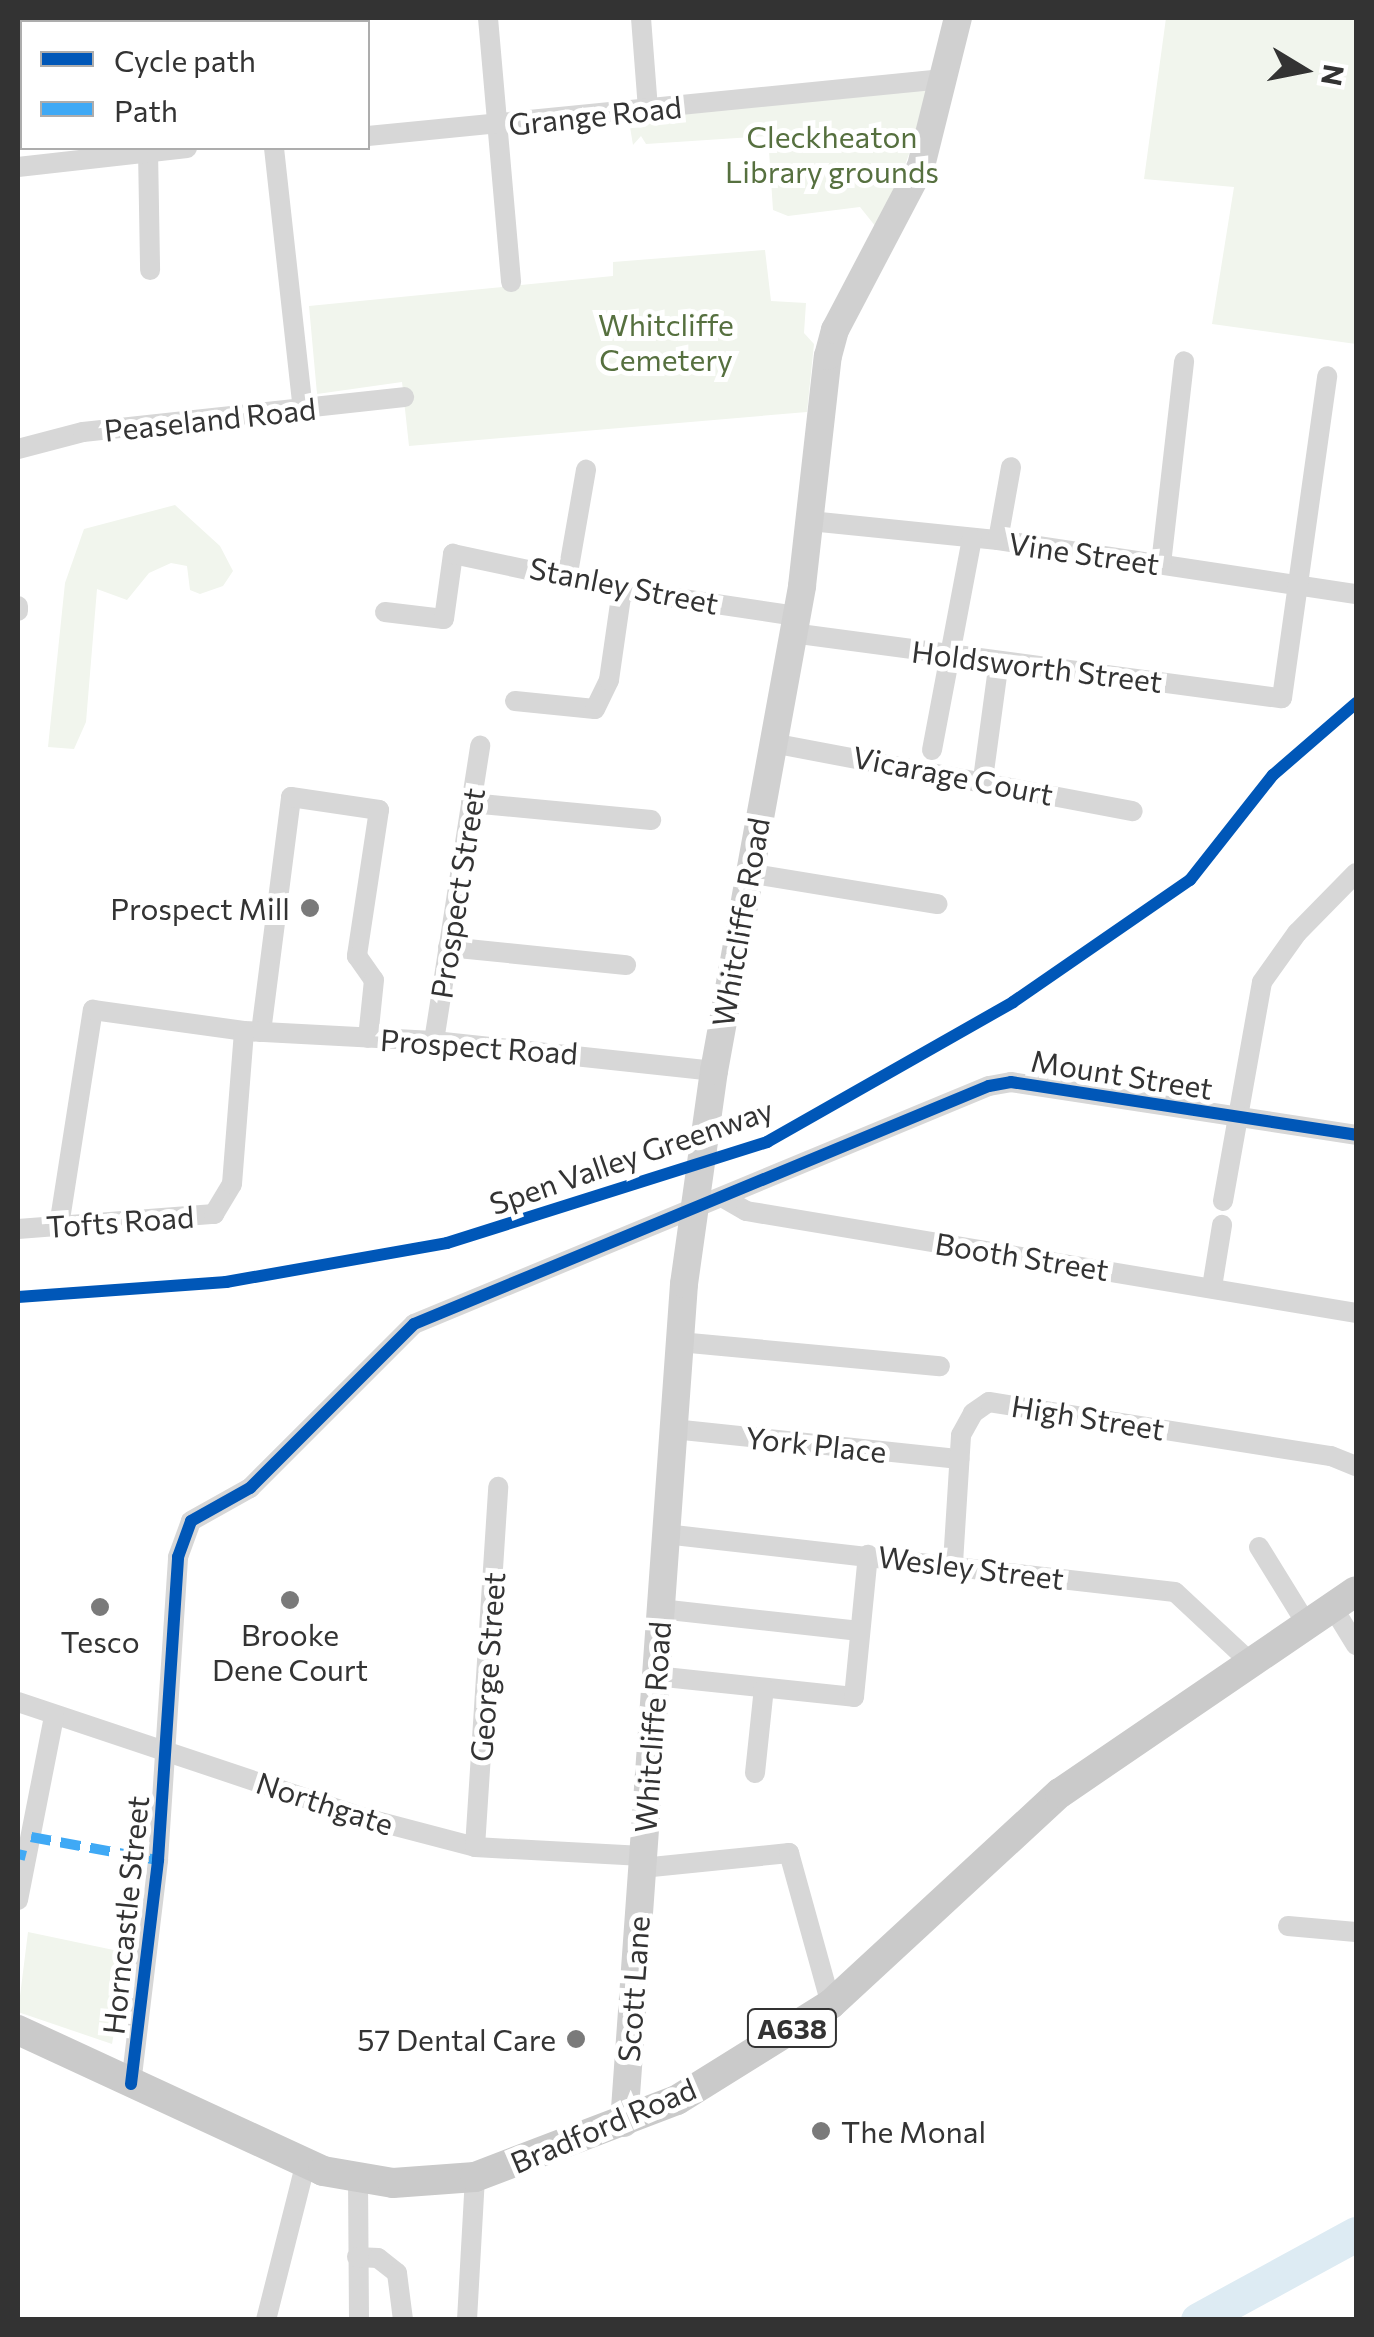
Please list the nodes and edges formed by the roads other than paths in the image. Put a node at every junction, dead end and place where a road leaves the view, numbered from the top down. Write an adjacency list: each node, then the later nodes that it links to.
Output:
1 (488, 18): 6 (street)
2 (640, 18): 5 (street)
3 (958, 18): 4 (main road, Whitcliffe Road)
4 (942, 79): 5 (street, Grange Road); 21 (main road, Whitcliffe Road)
5 (648, 108): 6 (street, Grange Road)
6 (499, 126): 7 (street, Grange Road); 13 (street)
7 (370, 136)
8 (155, 150): 10 (street)
9 (274, 150): 17 (street)
10 (140, 151): 11 (street); 12 (street)
11 (18, 167)
12 (150, 270)
13 (512, 282)
14 (1184, 361): 24 (street)
15 (1327, 376): 26 (street)
16 (404, 397): 17 (street, Peaseland Road)
17 (303, 410): 18 (street, Peaseland Road)
18 (18, 450)
19 (1011, 467): 23 (street)
20 (586, 470): 25 (street)
21 (810, 521): 22 (street, Vine Street); 30 (main road, Whitcliffe Road)
22 (972, 539): 23 (street, Vine Street); 31 (street)
23 (998, 540): 24 (street, Vine Street)
24 (1160, 564): 26 (street, Vine Street)
25 (568, 573): 27 (street, Stanley Street); 29 (street, Stanley Street)
26 (1299, 585): 28 (street, Vine Street); 32 (street, Holdsworth Street)
27 (622, 590): 30 (street, Stanley Street); 33 (street)
28 (1356, 594)
29 (385, 612)
30 (794, 625): 31 (street, Holdsworth Street); 34 (main road, Whitcliffe Road)
31 (950, 654): 32 (street, Holdsworth Street); 36 (street)
32 (999, 661): 37 (street)
33 (515, 701)
34 (772, 743): 37 (street, Vicarage Court); 41 (main road, Whitcliffe Road)
35 (480, 746): 38 (street, Prospect Street)
36 (932, 750)
37 (982, 779): 39 (street, Vicarage Court)
38 (471, 803): 40 (street); 44 (street, Prospect Street)
39 (1134, 811)
40 (651, 820)
41 (748, 873): 43 (street); 49 (main road, Whitcliffe Road)
42 (1356, 874): 50 (street)
43 (938, 904)
44 (448, 946): 45 (street); 48 (street, Prospect Street)
45 (626, 965)
46 (252, 1032): 47 (street, Prospect Road); 47 (street); 56 (street, Tofts Road); 56 (street, Prospect Road)
47 (368, 1038): 48 (street, Prospect Road)
48 (434, 1041): 49 (street, Prospect Road)
49 (714, 1071): 54 (main road, Whitcliffe Road)
50 (1238, 1116): 51 (street, Mount Street); 52 (street, Mount Street); 53 (street)
51 (1356, 1135)
52 (722, 1197): 54 (street); 58 (street, Booth Street)
53 (1223, 1200)
54 (692, 1209): 60 (main road, Whitcliffe Road); 79 (street, Horncastle Street)
55 (1222, 1225): 58 (street)
56 (59, 1226): 57 (street, Tofts Road)
57 (18, 1228)
58 (1212, 1287): 59 (street, Booth Street)
59 (1356, 1312)
60 (679, 1342): 61 (street); 62 (main road, Whitcliffe Road)
61 (940, 1366)
62 (673, 1430): 63 (street, York Place); 66 (main road, Whitcliffe Road)
63 (958, 1459): 64 (street, High Street); 69 (street, High Street)
64 (1356, 1466)
65 (498, 1487): 81 (street, George Street)
66 (665, 1534): 68 (street, Wesley Street); 71 (main road, Whitcliffe Road)
67 (1259, 1547): 70 (street)
68 (868, 1554): 69 (street, Wesley Street); 72 (street)
69 (953, 1564): 74 (street, Wesley Street)
70 (1332, 1607): 73 (street); 74 (main road, Bradford Road / A638)
71 (660, 1609): 72 (street); 75 (main road, Whitcliffe Road)
72 (860, 1631): 76 (street)
73 (1356, 1645)
74 (1249, 1661): 86 (main road, Bradford Road / A638)
75 (655, 1676): 76 (street); 82 (main road, Whitcliffe Road)
76 (764, 1688): 80 (street)
77 (18, 1702): 78 (street, Northgate)
78 (54, 1716): 79 (street, Northgate); 83 (street)
79 (167, 1751): 81 (street, Northgate); 88 (street, Horncastle Street)
80 (755, 1774)
81 (475, 1847): 82 (street, Northgate)
82 (642, 1862): 86 (street, Northgate); 89 (main road, Scott Lane)
83 (18, 1900)
84 (1288, 1926): 85 (street)
85 (1356, 1932)
86 (830, 2004): 89 (main road, Bradford Road / A638)
87 (18, 2030): 88 (main road, Bradford Road / A638)
88 (131, 2084): 90 (main road, Bradford Road / A638)
89 (624, 2123): 91 (main road, Bradford Road / A638)
90 (306, 2162): 92 (main road, Bradford Road / A638); 94 (street)
91 (475, 2177): 92 (main road, Bradford Road / A638); 97 (street)
92 (358, 2178): 93 (street)
93 (358, 2257): 95 (street); 96 (street)
94 (266, 2320)
95 (359, 2320)
96 (403, 2320)
97 (466, 2320)

